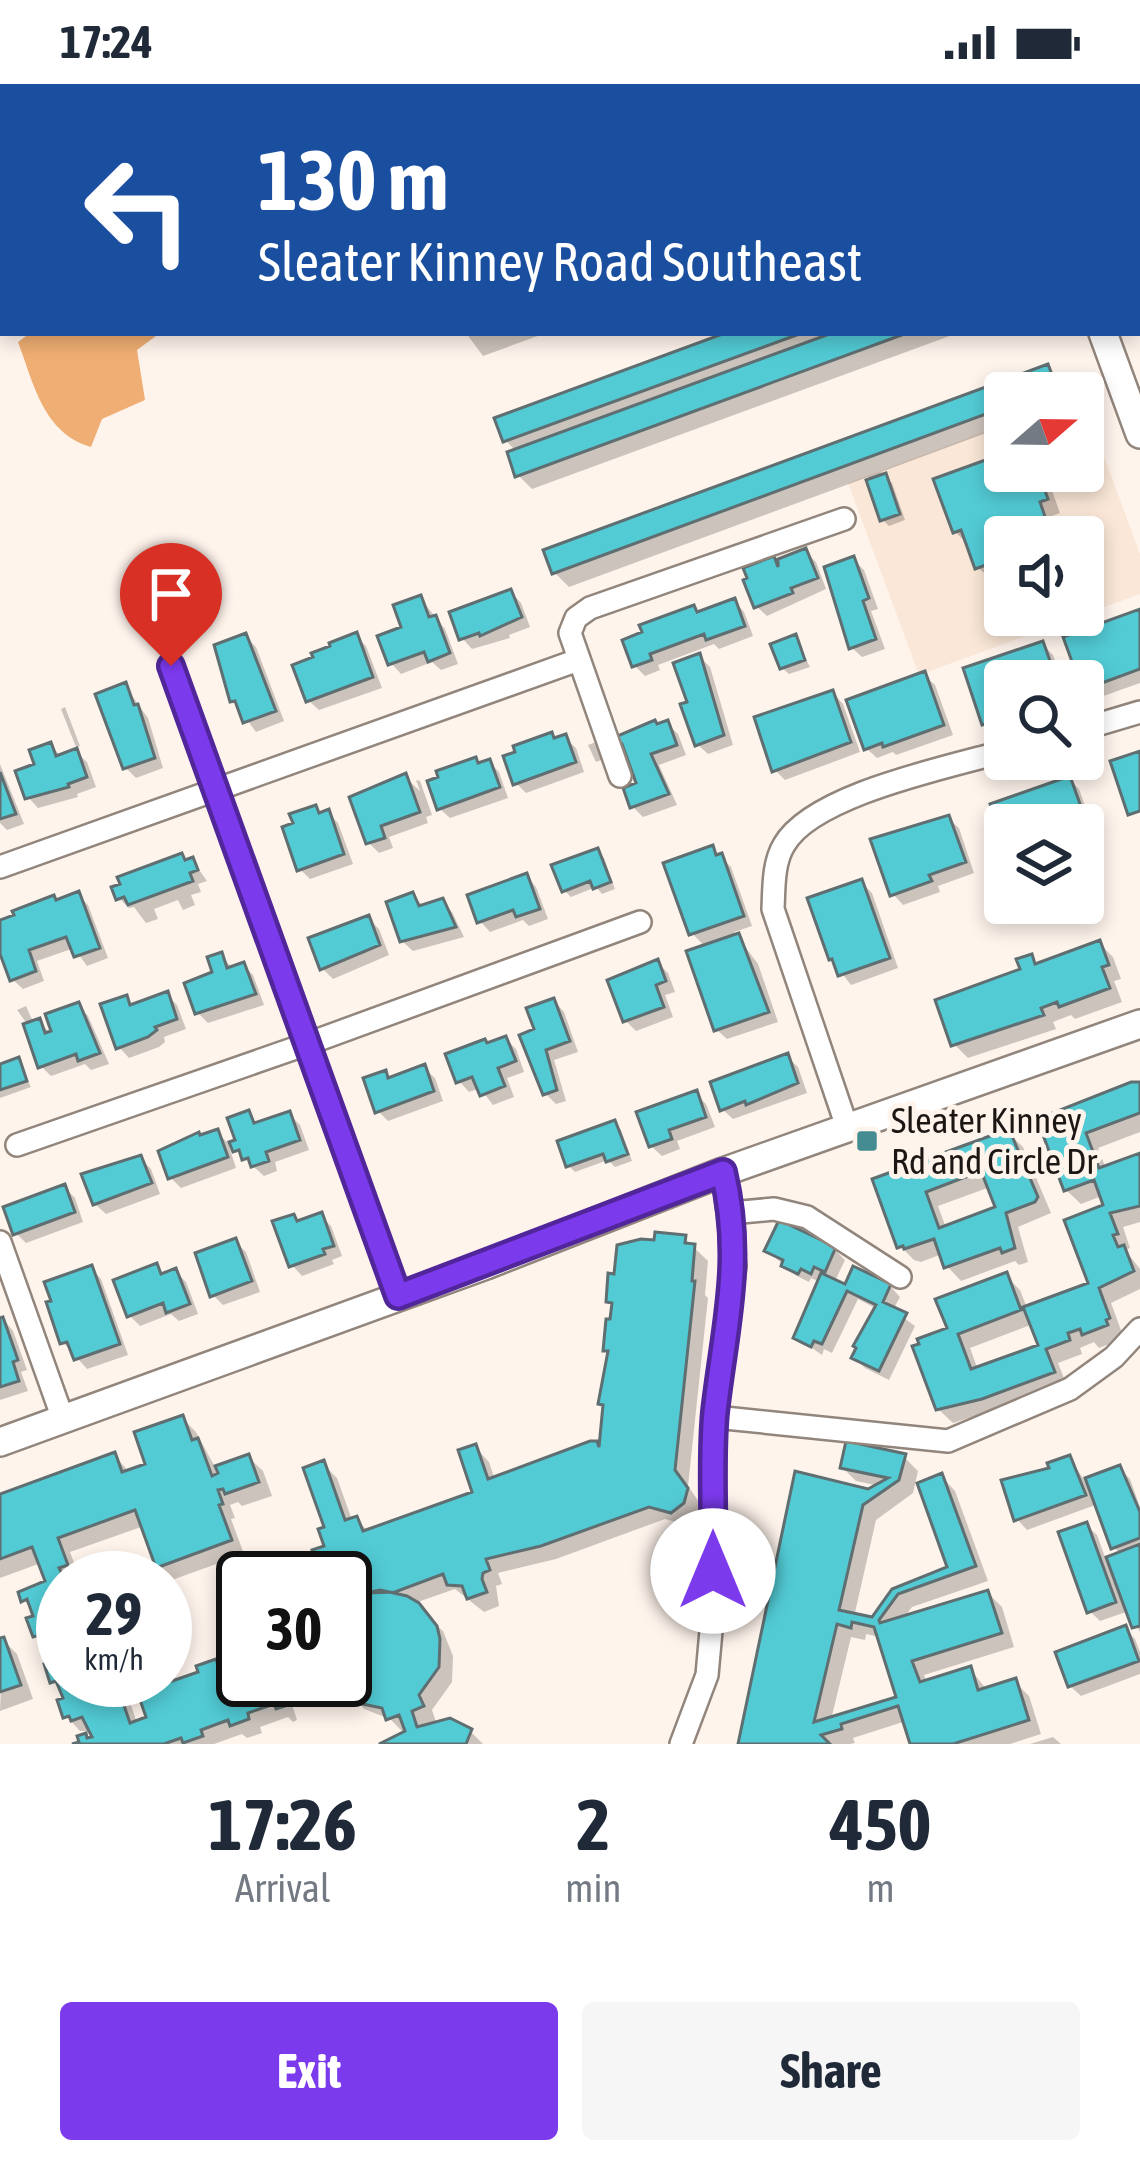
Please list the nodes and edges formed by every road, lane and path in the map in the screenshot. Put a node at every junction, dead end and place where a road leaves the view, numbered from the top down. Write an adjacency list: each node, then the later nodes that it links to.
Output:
1 (1104, 336): 2 (street)
2 (1140, 434)
3 (844, 518): 4 (street)
4 (578, 660): 9 (street); 10 (street)
5 (171, 666): 10 (street)
6 (1140, 712): 7 (street)
7 (1104, 723)
8 (984, 757): 15 (street)
9 (620, 776)
10 (217, 792): 11 (street); 14 (street)
11 (0, 867)
12 (640, 922): 14 (street)
13 (1140, 1024): 15 (street)
14 (308, 1044): 16 (street); 21 (street)
15 (848, 1130): 17 (street)
16 (16, 1145)
17 (723, 1172): 18 (street); 21 (street)
18 (731, 1213): 20 (street); 23 (street)
19 (3, 1251): 24 (street)
20 (900, 1277)
21 (398, 1296): 24 (street)
22 (1140, 1329): 23 (street)
23 (715, 1418): 26 (street)
24 (63, 1419): 25 (street)
25 (0, 1442)
26 (682, 1744)

